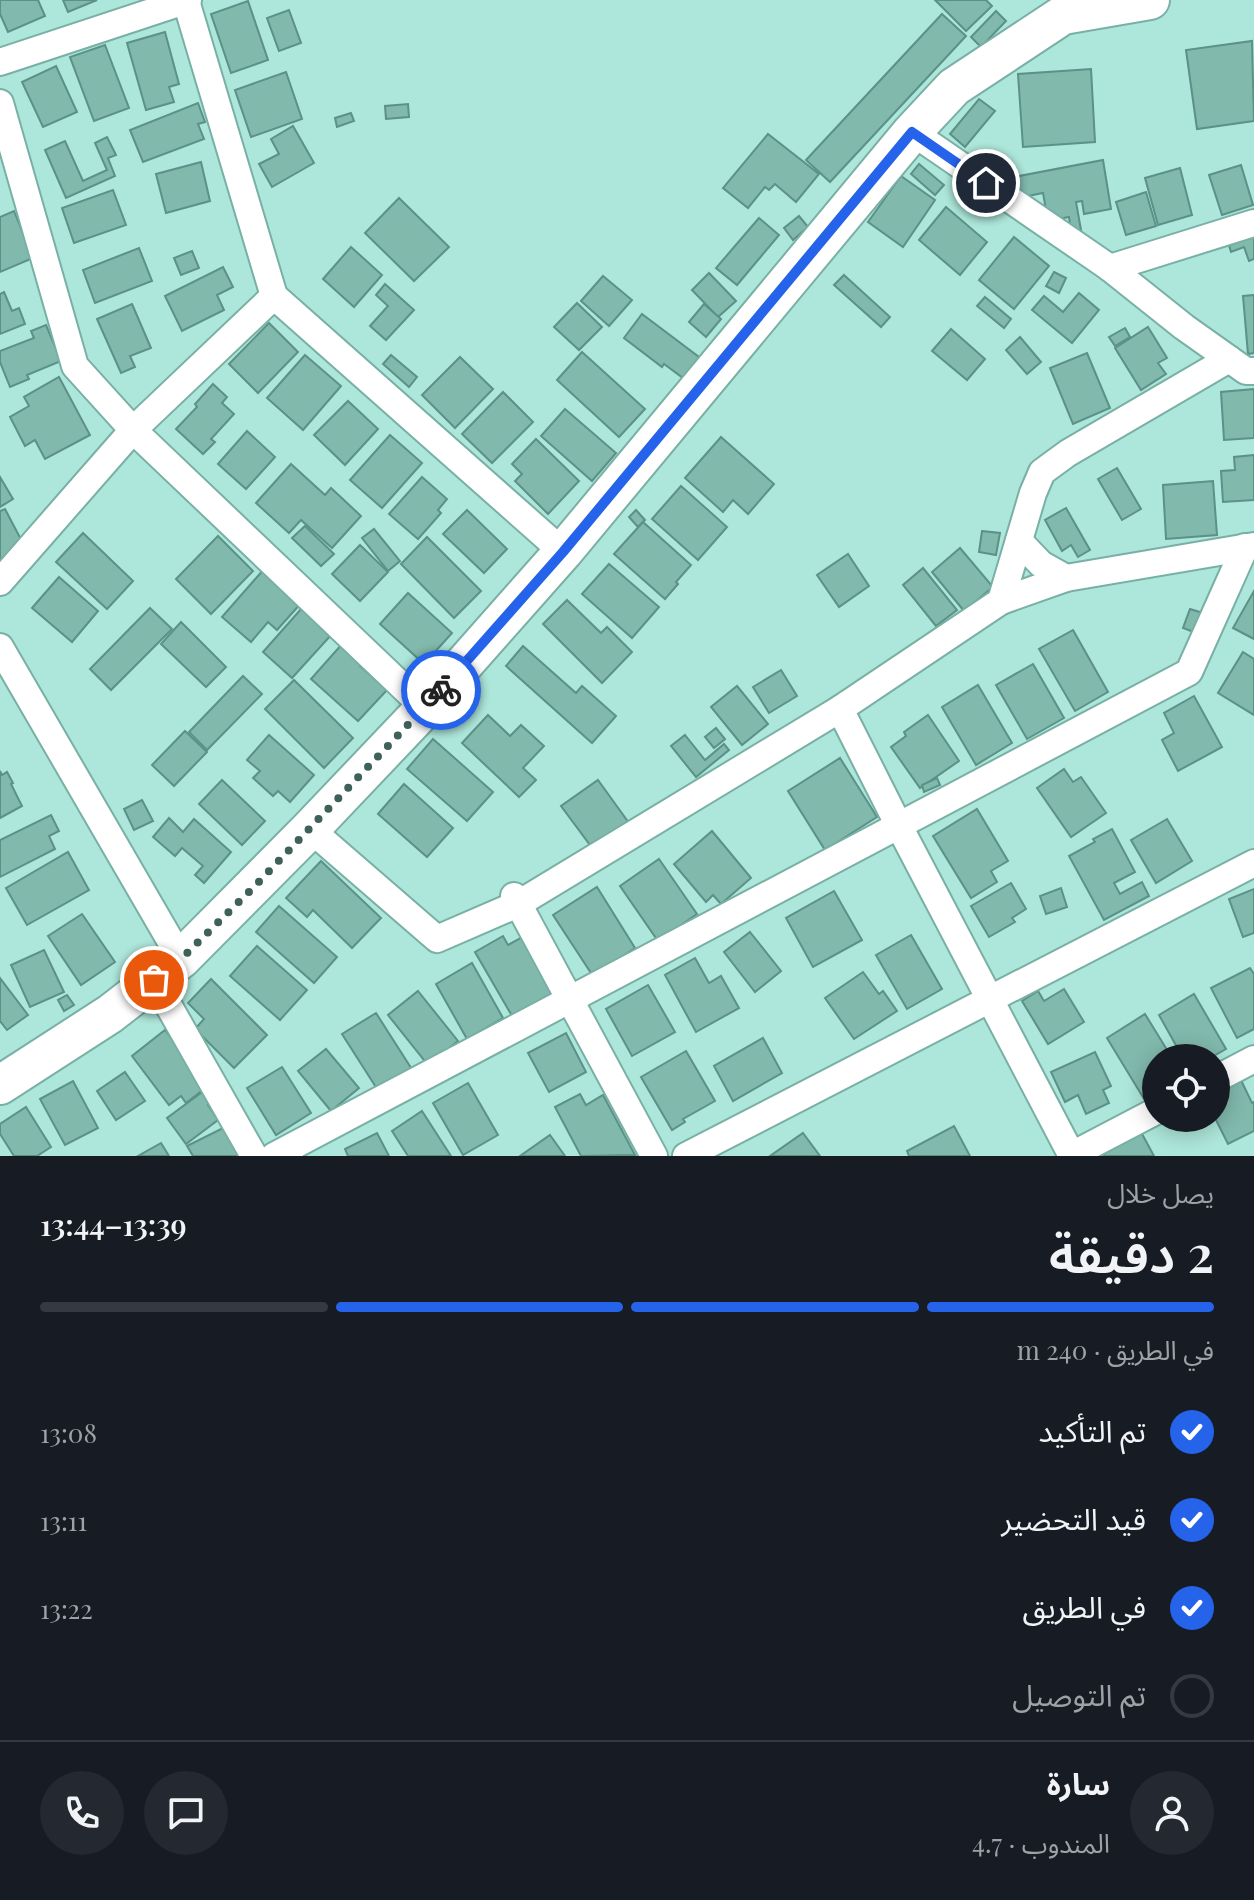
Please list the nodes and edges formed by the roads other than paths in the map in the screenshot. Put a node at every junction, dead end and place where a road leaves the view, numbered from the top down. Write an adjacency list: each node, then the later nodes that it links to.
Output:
1 (187, 0): 3 (street); 8 (street)
2 (1150, 0): 5 (street)
3 (0, 62)
4 (0, 103): 11 (street)
5 (912, 132): 7 (street); 14 (street)
6 (1254, 223): 7 (street)
7 (1110, 268): 9 (street)
8 (274, 296): 11 (street); 14 (street)
9 (1229, 359): 10 (street); 12 (street)
10 (1254, 371)
11 (133, 430): 16 (street); 19 (street)
12 (1019, 541): 15 (street); 17 (street)
13 (1250, 546): 15 (street); 21 (street)
14 (563, 552): 19 (street)
15 (1066, 578): 17 (street)
16 (0, 582)
17 (1001, 601): 20 (street)
18 (0, 647): 25 (street)
19 (425, 708): 22 (street)
20 (840, 709): 21 (street); 24 (street)
21 (899, 826): 26 (street); 27 (street)
22 (310, 829): 24 (street); 25 (street)
23 (1254, 863): 26 (street)
24 (516, 900): 27 (street)
25 (168, 970): 30 (street); 32 (street)
26 (990, 999): 35 (street); 36 (street)
27 (570, 1000): 33 (street); 34 (street)
28 (1254, 1059): 29 (street)
29 (1230, 1072)
30 (0, 1085)
31 (1142, 1118): 36 (street)
32 (254, 1156)
33 (274, 1156)
34 (654, 1156)
35 (686, 1156)
36 (1071, 1156)

